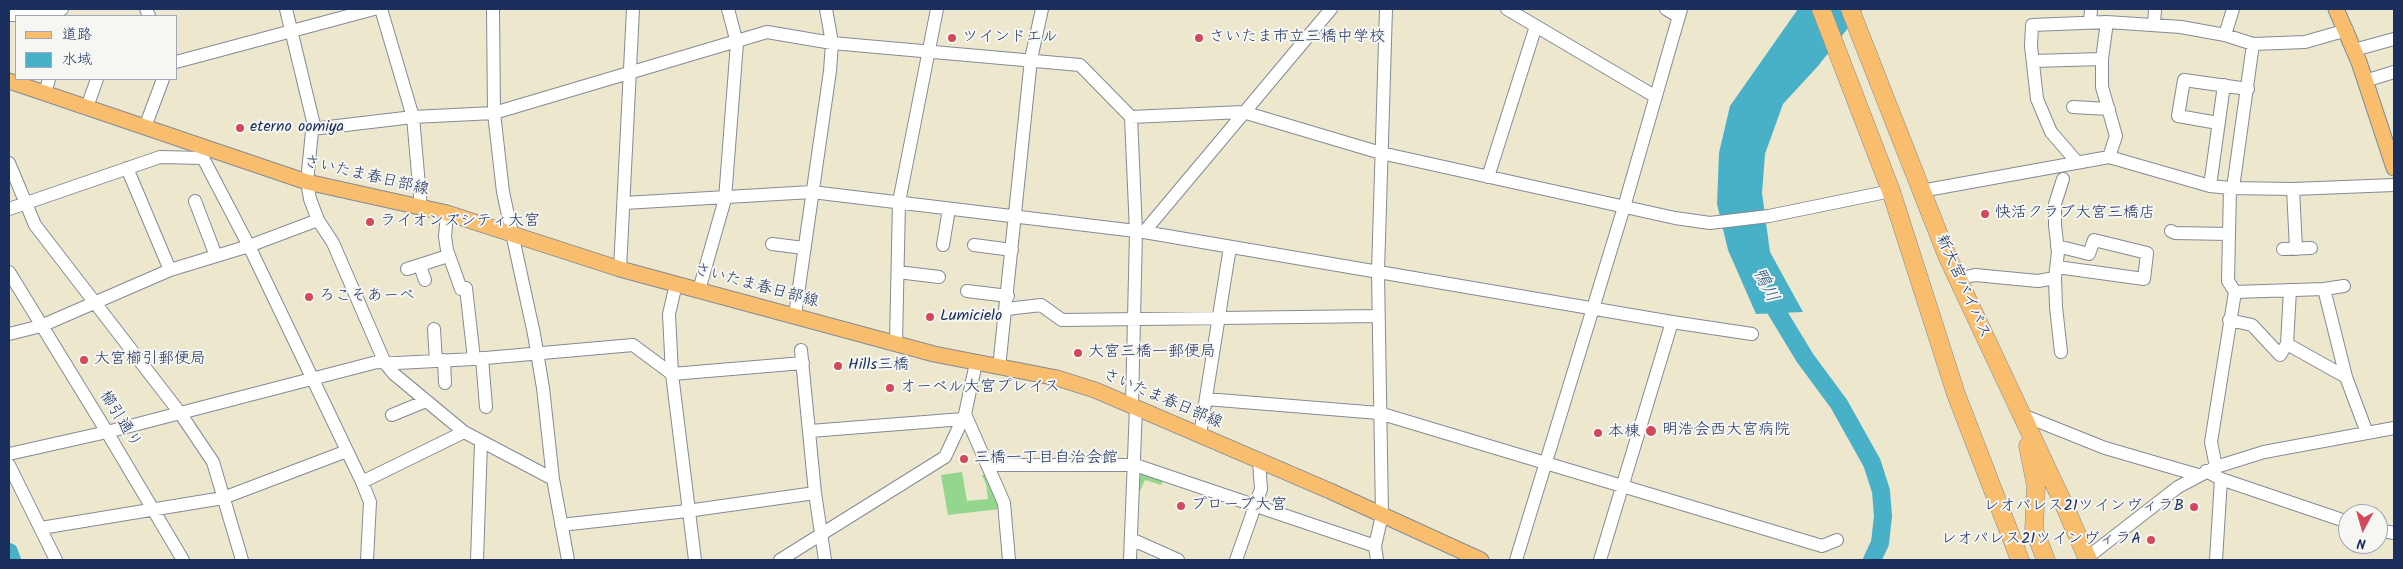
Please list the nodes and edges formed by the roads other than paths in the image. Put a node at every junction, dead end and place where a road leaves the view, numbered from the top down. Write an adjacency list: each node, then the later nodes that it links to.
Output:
1 (62, 9): 22 (street)
2 (286, 9): 28 (street)
3 (374, 9): 28 (street)
4 (381, 9): 55 (street)
5 (492, 9): 53 (street)
6 (633, 9): 40 (street)
7 (728, 9): 31 (street)
8 (826, 9): 32 (street)
9 (937, 9): 35 (street)
10 (1042, 9): 36 (street)
11 (1331, 9): 54 (street)
12 (1386, 9): 61 (street)
13 (1506, 9): 26 (street)
14 (1666, 9): 21 (street)
15 (1820, 9): 75 (highway, 新大宮バイパス)
16 (1850, 9): 76 (highway, 新大宮バイパス)
17 (2091, 9): 23 (street)
18 (2155, 9): 25 (street)
19 (2233, 9): 29 (street)
20 (2336, 9): 27 (main road)
21 (1680, 13): 49 (street)
22 (50, 15)
23 (2090, 22): 24 (street); 39 (street)
24 (2107, 22): 25 (street); 37 (street)
25 (2154, 25): 29 (street)
26 (1536, 26): 49 (street); 68 (street)
27 (2347, 30): 33 (street); 34 (main road)
28 (291, 31): 38 (street); 59 (street)
29 (2225, 35): 33 (street)
30 (2394, 39): 34 (street)
31 (737, 43): 32 (street); 40 (street); 78 (street)
32 (832, 43): 35 (street); 77 (street)
33 (2253, 44): 48 (street)
34 (2354, 50): 45 (main road)
35 (928, 52): 36 (street); 80 (street)
36 (1031, 59): 56 (street); 88 (street)
37 (2102, 59): 39 (street); 52 (street)
38 (178, 61)
39 (2033, 61): 64 (street)
40 (631, 72): 53 (street); 81 (street)
41 (2394, 72): 45 (street)
42 (97, 80): 51 (street)
43 (163, 80): 58 (street)
44 (9, 81): 47 (main road, さいたま春日部線)
45 (2365, 81): 60 (main road)
46 (2224, 85): 48 (street); 57 (street); 57 (street)
47 (47, 86): 51 (main road, さいたま春日部線)
48 (2248, 89): 73 (street)
49 (1656, 97): 83 (street)
50 (2073, 107): 52 (street)
51 (87, 108): 58 (main road, さいたま春日部線)
52 (2108, 109): 63 (street)
53 (494, 112): 55 (street); 93 (street)
54 (1243, 112): 56 (street); 61 (street); 91 (street)
55 (413, 117): 59 (street); 84 (street)
56 (1131, 117): 91 (street)
57 (2218, 123): 72 (street)
58 (145, 127): 62 (main road, さいたま春日部線)
59 (312, 129): 70 (street)
60 (2391, 145): 67 (main road)
61 (1382, 153): 68 (street); 111 (street)
62 (206, 154): 66 (street); 70 (main road, さいたま春日部線); 97 (street)
63 (2109, 158): 64 (street); 72 (street)
64 (2078, 162): 76 (street)
65 (9, 163): 82 (street)
66 (127, 168): 82 (street); 108 (street)
67 (2394, 168)
68 (1488, 177): 83 (street)
69 (2063, 179): 98 (street)
70 (306, 182): 84 (main road, さいたま春日部線); 89 (street)
71 (2394, 185): 74 (street)
72 (2210, 186): 73 (street)
73 (2232, 188): 74 (street); 92 (street)
74 (2293, 190): 101 (street)
75 (1891, 191): 83 (street); 209 (highway, 新大宮バイパス)
76 (1921, 191): 114 (highway, 新大宮バイパス)
77 (812, 192): 78 (street); 80 (street); 100 (street)
78 (725, 199): 81 (street); 119 (street)
79 (195, 201): 103 (street)
80 (899, 202): 86 (street); 110 (street)
81 (624, 203): 107 (street)
82 (26, 204): 85 (street); 124 (street)
83 (1624, 206): 125 (street)
84 (421, 208): 87 (main road, さいたま春日部線)
85 (9, 209)
86 (948, 209): 88 (street); 95 (street)
87 (447, 214): 93 (main road, さいたま春日部線); 104 (street)
88 (1015, 217): 91 (street); 102 (street)
89 (318, 220): 97 (street); 144 (street)
90 (2171, 231): 92 (street)
91 (1140, 232): 99 (street); 130 (street)
92 (2229, 234): 122 (street)
93 (512, 235): 107 (main road, さいたま春日部線); 141 (street)
94 (772, 244): 100 (street)
95 (943, 245)
96 (974, 245): 102 (street)
97 (248, 246): 103 (street); 150 (street)
98 (2057, 246): 112 (street); 112 (street)
99 (1230, 247): 111 (street); 129 (street)
100 (804, 248): 127 (street)
101 (2311, 248)
102 (1012, 250): 123 (street)
103 (216, 256): 108 (street)
104 (448, 256): 105 (street); 142 (street)
105 (420, 266): 106 (street); 115 (street)
106 (407, 269)
107 (620, 269): 116 (main road, さいたま春日部線)
108 (170, 270): 124 (street)
109 (9, 272): 133 (street, 櫛引通り)
110 (898, 272): 113 (street); 137 (street)
111 (1378, 272): 125 (street); 128 (street)
112 (2056, 273): 114 (street); 140 (street)
113 (938, 277)
114 (1958, 279): 159 (highway, 新大宮バイパス)
115 (425, 280)
116 (676, 284): 119 (main road, さいたま春日部線); 148 (street)
117 (2344, 286): 118 (street)
118 (2324, 289): 120 (street); 149 (street)
119 (699, 290): 127 (main road, さいたま春日部線)
120 (2290, 290): 122 (street); 138 (street)
121 (967, 291): 123 (street)
122 (2235, 292): 131 (street)
123 (1008, 296): 126 (street)
124 (95, 301): 133 (street); 156 (street)
125 (1594, 308): 132 (street); 171 (street)
126 (1007, 309): 130 (street); 147 (street)
127 (795, 315): 137 (main road, さいたま春日部線)
128 (1378, 316): 129 (street); 157 (street)
129 (1219, 317): 130 (street); 152 (street)
130 (1134, 318): 154 (street)
131 (2229, 320): 138 (street); 175 (street)
132 (1672, 322): 136 (street); 178 (street)
133 (41, 326): 135 (street); 163 (street, 櫛引通り)
134 (434, 329): 143 (street)
135 (9, 334)
136 (1752, 334)
137 (896, 342): 146 (main road, さいたま春日部線)
138 (2287, 344): 149 (street)
139 (801, 350): 145 (street)
140 (2061, 352)
141 (537, 353): 142 (street); 148 (street); 176 (street)
142 (478, 358): 143 (street); 155 (street)
143 (440, 360): 144 (street); 151 (street)
144 (385, 363): 150 (street); 153 (street)
145 (803, 363): 148 (street); 162 (street)
146 (976, 363): 147 (main road, さいたま春日部線); 160 (street)
147 (999, 368): 154 (main road, さいたま春日部線)
148 (672, 374): 183 (street)
149 (2346, 377): 165 (street)
150 (311, 378): 156 (street); 168 (street)
151 (445, 383)
152 (1206, 399): 157 (street); 166 (street)
153 (426, 401): 158 (street); 164 (street)
154 (1134, 406): 166 (main road, さいたま春日部線); 174 (street)
155 (486, 407)
156 (180, 413): 163 (street); 180 (street)
157 (1379, 413): 171 (street); 184 (street)
158 (392, 414)
159 (2020, 414): 175 (street); 210 (highway); 211 (highway, 新大宮バイパス)
160 (964, 416): 162 (street); 173 (street); 188 (street)
161 (2394, 428): 165 (street)
162 (810, 431): 179 (street)
163 (107, 432): 169 (street); 182 (street, 櫛引通り)
164 (464, 432): 167 (street); 177 (street)
165 (2367, 433): 175 (street)
166 (1200, 435): 170 (main road, さいたま春日部線)
167 (480, 442): 176 (street); 196 (street)
168 (347, 451): 177 (street); 180 (street)
169 (9, 454)
170 (1259, 461): 181 (street); 184 (main road, さいたま春日部線)
171 (1546, 462): 178 (street); 207 (street)
172 (9, 465): 187 (street)
173 (987, 465): 174 (street); 201 (street)
174 (1135, 465): 181 (street); 189 (street)
175 (2211, 473): 185 (street); 211 (street); 212 (street)
176 (553, 479): 186 (street)
177 (362, 482): 195 (street)
178 (1622, 485): 190 (street); 208 (street)
179 (815, 493): 183 (street); 188 (street)
180 (224, 498): 182 (street); 194 (street)
181 (1256, 505): 191 (street); 204 (street)
182 (153, 510): 187 (street); 193 (street, 櫛引通り)
183 (688, 511): 186 (street); 198 (street)
184 (1382, 515): 191 (street); 206 (main road, さいたま春日部線)
185 (2338, 518)
186 (561, 525): 197 (street)
187 (41, 528): 192 (street)
188 (821, 535): 199 (street); 200 (street)
189 (1131, 539): 202 (street); 203 (street)
190 (1837, 540)
191 (1375, 546): 205 (street)
192 (56, 560)
193 (183, 560)
194 (242, 560)
195 (367, 560)
196 (477, 560)
197 (567, 560)
198 (695, 560)
199 (780, 560)
200 (825, 560)
201 (1009, 560)
202 (1130, 560)
203 (1178, 560)
204 (1236, 560)
205 (1376, 560)
206 (1480, 560)
207 (1516, 560)
208 (1600, 560)
209 (2020, 560)
210 (2046, 560)
211 (2086, 560)
212 (2216, 560)

